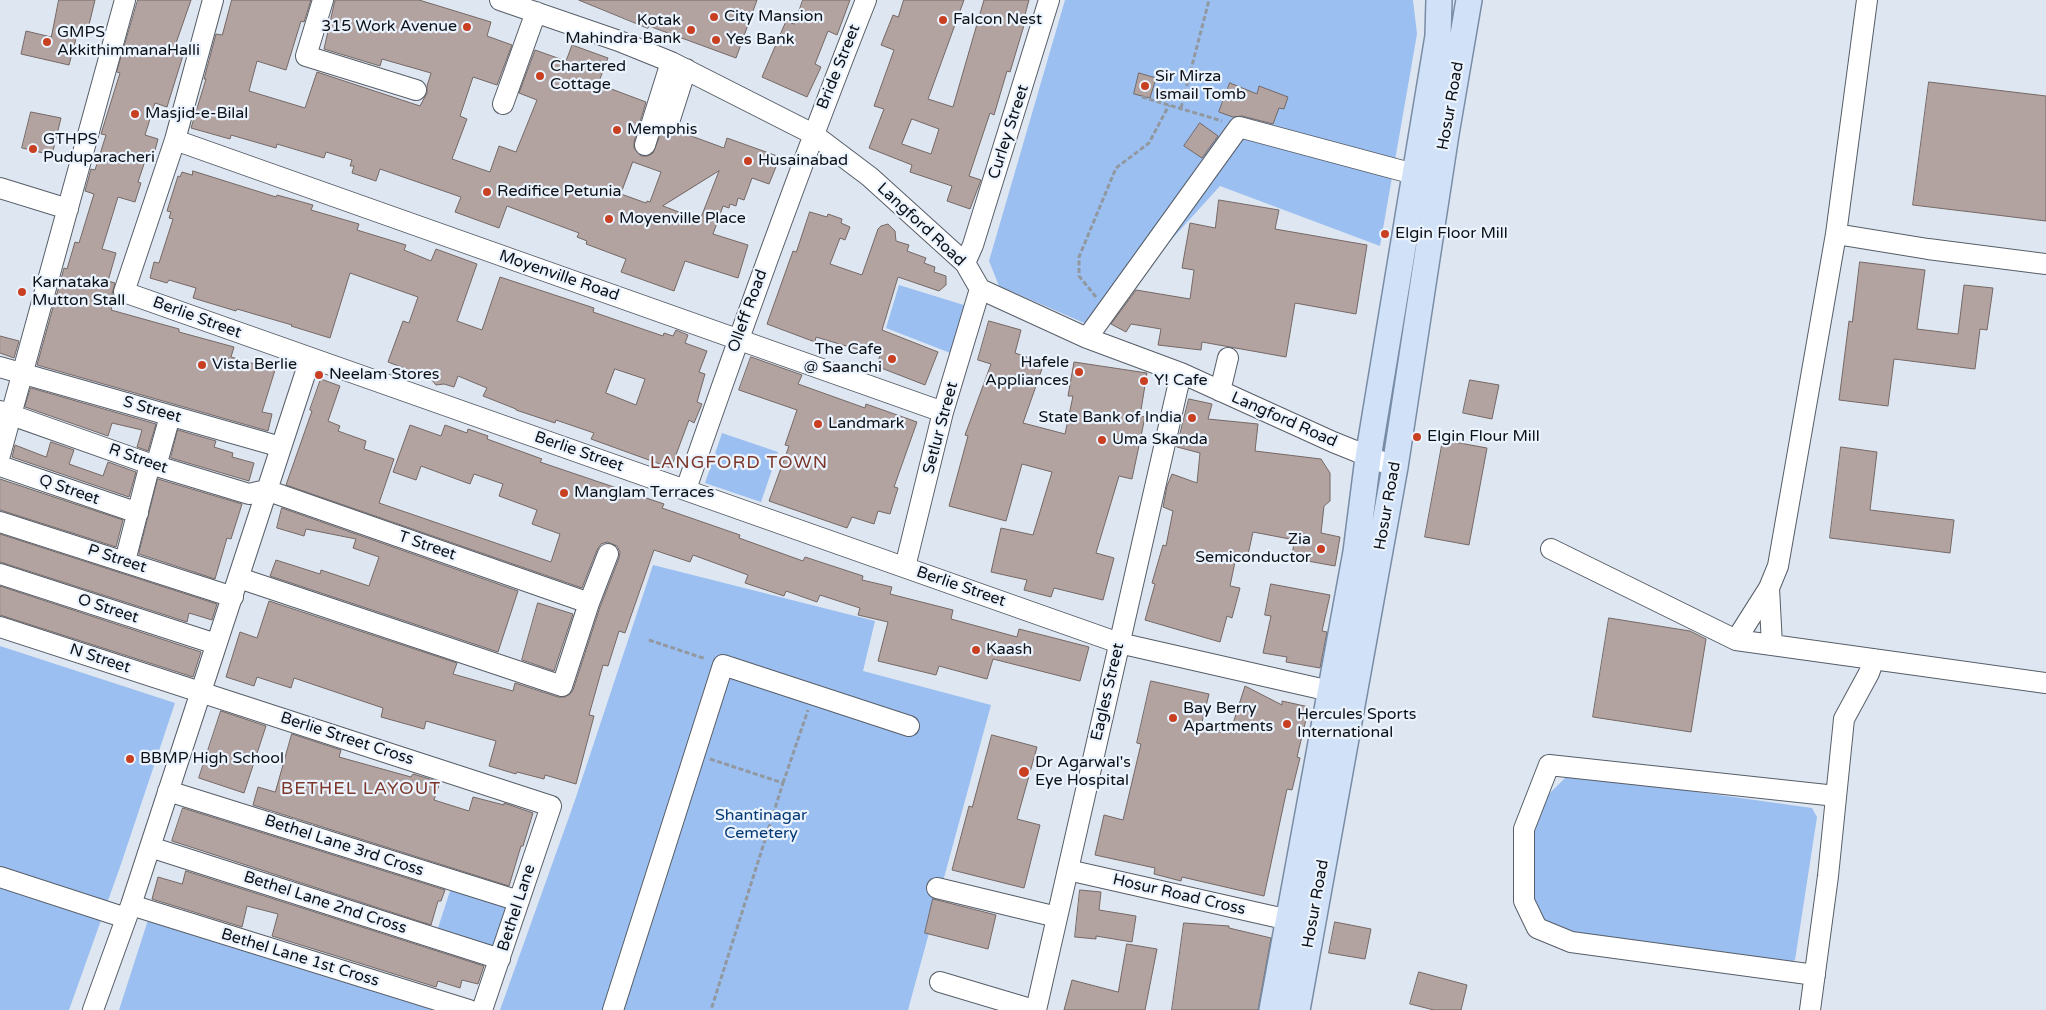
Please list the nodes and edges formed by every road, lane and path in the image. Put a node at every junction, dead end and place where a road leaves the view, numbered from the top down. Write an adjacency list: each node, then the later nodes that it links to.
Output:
1 (125, 0): 25 (street)
2 (213, 0): 21 (street, Berlie Street)
3 (323, 0): 13 (street)
4 (500, 0): 11 (street, Langford Road)
5 (866, 0): 20 (street, Bride Street)
6 (1049, 0): 27 (street, Curley Street)
7 (1210, 0): 17 (path)
8 (1439, 0): 23 (main road, Hosur Road)
9 (1469, 0): 47 (main road, Hosur Road)
10 (1867, 0): 26 (street)
11 (536, 12): 12 (street, Langford Road); 15 (street)
12 (678, 66): 18 (street); 20 (street, Langford Road); 22 (street)
13 (416, 90)
14 (1142, 97): 16 (path)
15 (503, 104)
16 (1169, 105): 17 (path); 30 (path)
17 (1181, 108): 19 (path)
18 (670, 119)
19 (1216, 119)
20 (813, 134): 27 (street, Langford Road); 32 (street, Olleff Road)
21 (175, 140): 32 (street, Moyenville Road); 34 (street, Berlie Street)
22 (645, 145)
23 (1414, 174): 30 (street); 44 (main road, Hosur Road)
24 (0, 188): 25 (street)
25 (68, 209): 37 (street)
26 (1836, 234): 28 (street); 58 (street)
27 (965, 263): 29 (street, Langford Road)
28 (2046, 264)
29 (980, 289): 31 (street, Langford Road); 39 (street, Setlur Street)
30 (1107, 310): 31 (street)
31 (1087, 338): 36 (street, Langford Road)
32 (738, 339): 39 (street, Moyenville Road); 48 (street, Olleff Road)
33 (1228, 358): 38 (street)
34 (310, 359): 42 (street); 48 (street, Berlie Street)
35 (0, 367): 37 (street, S Street)
36 (1181, 373): 38 (street, Langford Road); 64 (street, Eagles Street)
37 (23, 374): 40 (street); 41 (street, S Street)
38 (1220, 391): 44 (street, Langford Road)
39 (944, 412): 55 (street, Setlur Street)
40 (6, 413): 43 (street); 45 (street, R Street)
41 (170, 416): 42 (street, S Street); 45 (street)
42 (281, 447): 49 (street)
43 (0, 455)
44 (1368, 458): 47 (street, Langford Road); 70 (main road, Hosur Road)
45 (153, 465): 49 (street, R Street); 50 (street)
46 (0, 466): 50 (street, Q Street)
47 (1395, 467): 97 (main road, Hosur Road)
48 (686, 489): 55 (street, Berlie Street)
49 (266, 490): 57 (street); 60 (street, T Street)
50 (138, 514): 54 (street)
51 (0, 522): 54 (street, P Street)
52 (1552, 549): 63 (street)
53 (608, 554): 60 (street)
54 (125, 561): 59 (street, P Street)
55 (905, 567): 64 (street, Berlie Street)
56 (0, 574): 65 (street, O Street)
57 (239, 578): 59 (street); 60 (street)
58 (1769, 588): 63 (street); 66 (street)
59 (233, 597): 65 (street)
60 (589, 603)
61 (0, 627): 71 (street, N Street)
62 (649, 640): 68 (path)
63 (1736, 640): 66 (street)
64 (1120, 643): 70 (street, Berlie Street); 80 (street, Eagles Street)
65 (216, 644): 71 (street)
66 (1772, 645): 67 (street)
67 (1874, 659): 69 (street); 77 (street)
68 (723, 665): 72 (street); 74 (street)
69 (2046, 683)
70 (1330, 691): 86 (main road, Hosur Road)
71 (201, 692): 76 (street); 78 (street, Berlie Street Cross)
72 (813, 694): 73 (street); 75 (path)
73 (909, 726)
74 (695, 755): 75 (path); 93 (street)
75 (783, 783): 94 (path)
76 (168, 791): 79 (street); 83 (street, Bethel Lane 3rd Cross)
77 (1836, 796): 88 (street); 88 (street)
78 (551, 806): 83 (street, Bethel Lane)
79 (150, 847): 84 (street); 87 (street, Bethel Lane 2nd Cross)
80 (1068, 870): 85 (street, Eagles Street); 86 (street, Hosur Road Cross)
81 (0, 877): 84 (street, Bethel Lane 1st Cross)
82 (937, 888): 85 (street)
83 (519, 902): 87 (street, Bethel Lane)
84 (128, 912): 90 (street); 91 (street, Bethel Lane 1st Cross)
85 (1057, 917): 95 (street, Eagles Street)
86 (1289, 920): 96 (main road, Hosur Road)
87 (500, 959): 92 (street, Bethel Lane)
88 (1815, 975): 98 (street)
89 (940, 982): 95 (street)
90 (93, 1010)
91 (470, 1010)
92 (482, 1010)
93 (613, 1010)
94 (711, 1010)
95 (1035, 1010)
96 (1272, 1010)
97 (1297, 1010)
98 (1810, 1010)

